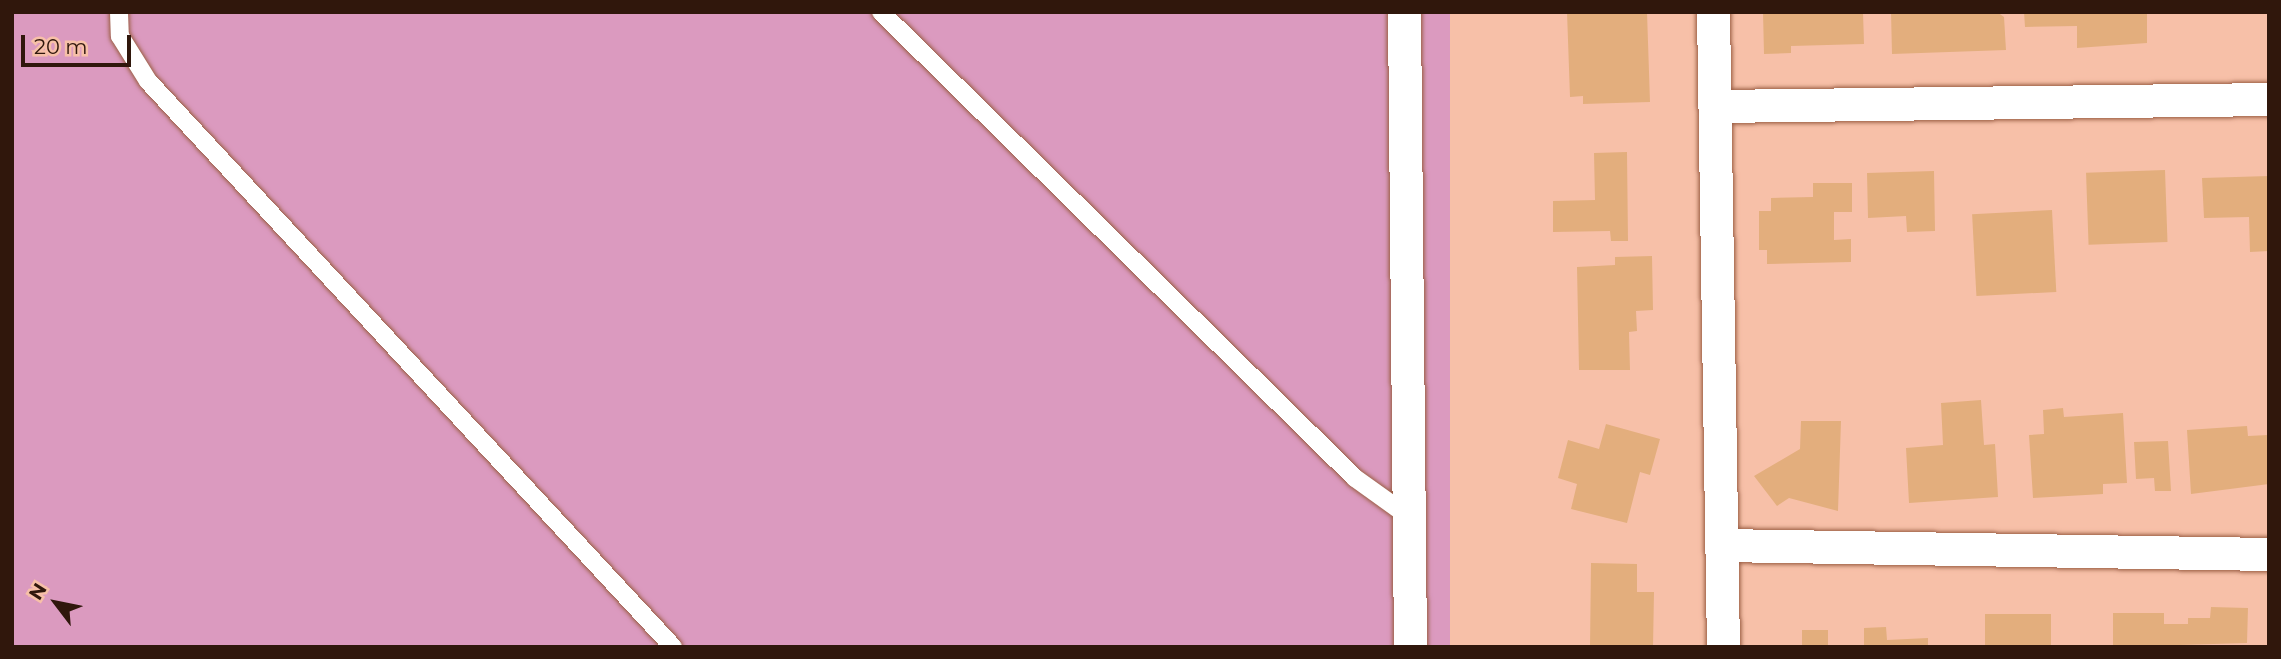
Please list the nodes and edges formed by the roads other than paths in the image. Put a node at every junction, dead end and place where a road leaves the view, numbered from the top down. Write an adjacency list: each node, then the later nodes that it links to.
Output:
1 (119, 12): 10 (lane)
2 (881, 12): 7 (lane)
3 (1405, 12): 7 (street)
4 (1713, 12): 6 (street)
5 (2269, 99): 6 (street)
6 (1715, 106): 8 (street)
7 (1408, 516): 11 (street)
8 (1721, 545): 9 (street); 12 (street)
9 (2269, 554)
10 (673, 647)
11 (1410, 647)
12 (1723, 647)

